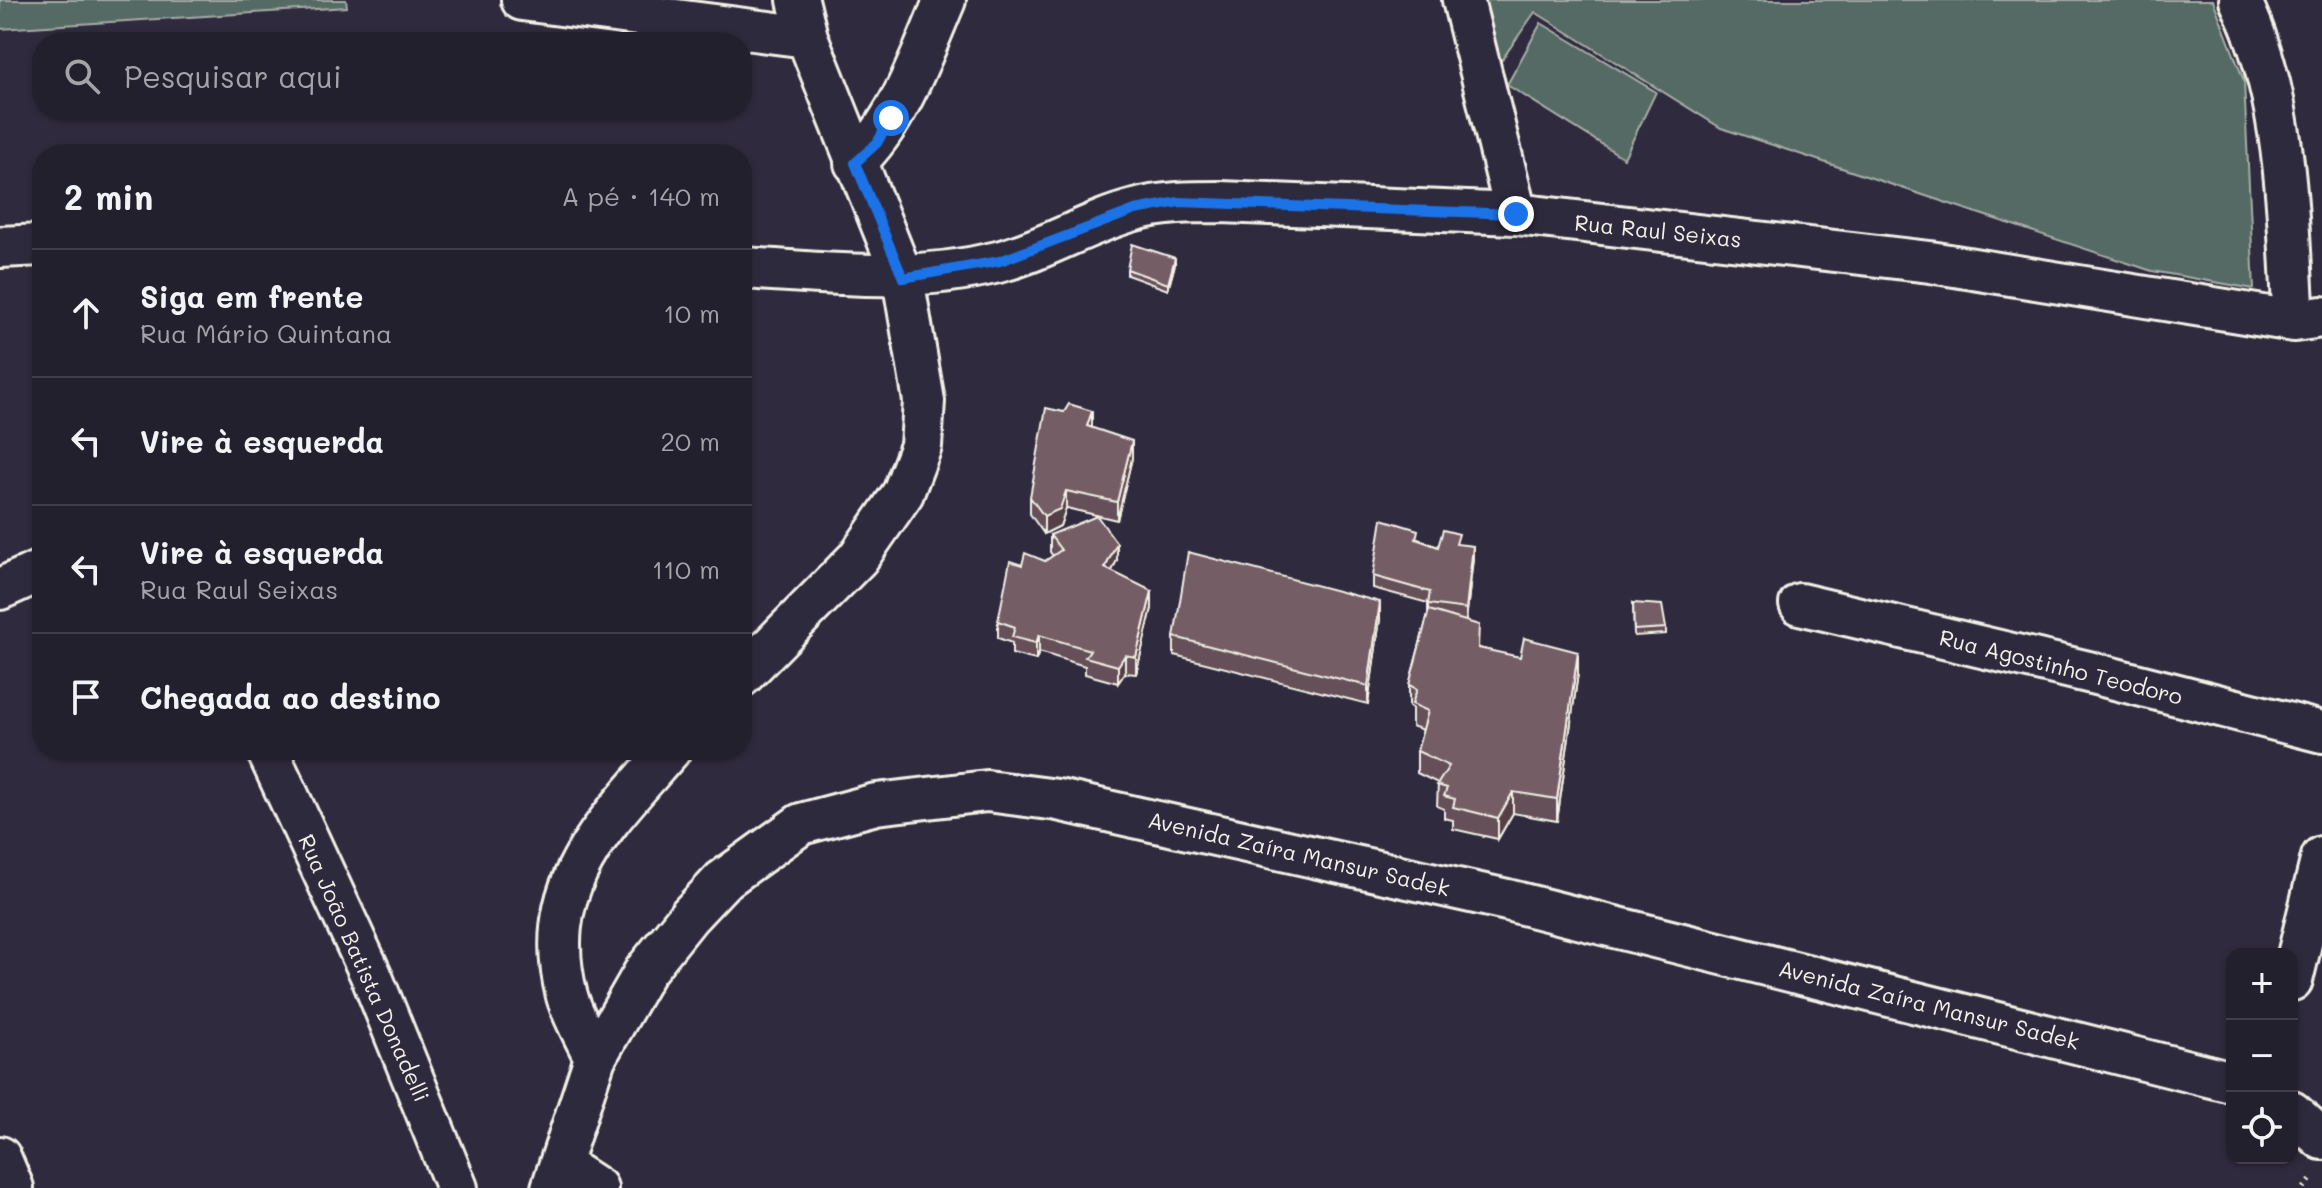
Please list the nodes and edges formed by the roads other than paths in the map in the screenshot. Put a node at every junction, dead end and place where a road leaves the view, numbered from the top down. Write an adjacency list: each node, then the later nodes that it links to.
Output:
1 (522, 0): 5 (street)
2 (945, 0): 6 (street)
3 (1463, 0): 7 (street)
4 (2240, 0): 12 (street)
5 (803, 18): 6 (street)
6 (855, 163): 11 (street)
7 (1516, 214): 11 (street, Rua Raul Seixas); 12 (street, Rua Raul Seixas)
8 (32, 245): 9 (street)
9 (0, 247)
10 (752, 269): 11 (street, Rua Raul Seixas)
11 (903, 278): 16 (street)
12 (2308, 319)
13 (32, 575): 14 (street)
14 (0, 589)
15 (1800, 604): 17 (street, Rua Agostinho Teodoro)
16 (752, 666)
17 (2322, 732)
18 (272, 760): 29 (street, Rua João Batista Donadelli)
19 (661, 760): 22 (street)
20 (2322, 857): 21 (street)
21 (2298, 955)
22 (595, 1058): 23 (street, Avenida Zaíra Mansur Sadek); 27 (street, Avenida Zaíra Mansur Sadek)
23 (2226, 1080)
24 (2298, 1117): 25 (street)
25 (2322, 1139)
26 (0, 1157): 28 (street)
27 (556, 1176): 30 (street)
28 (13, 1188)
29 (457, 1188)
30 (597, 1188)

